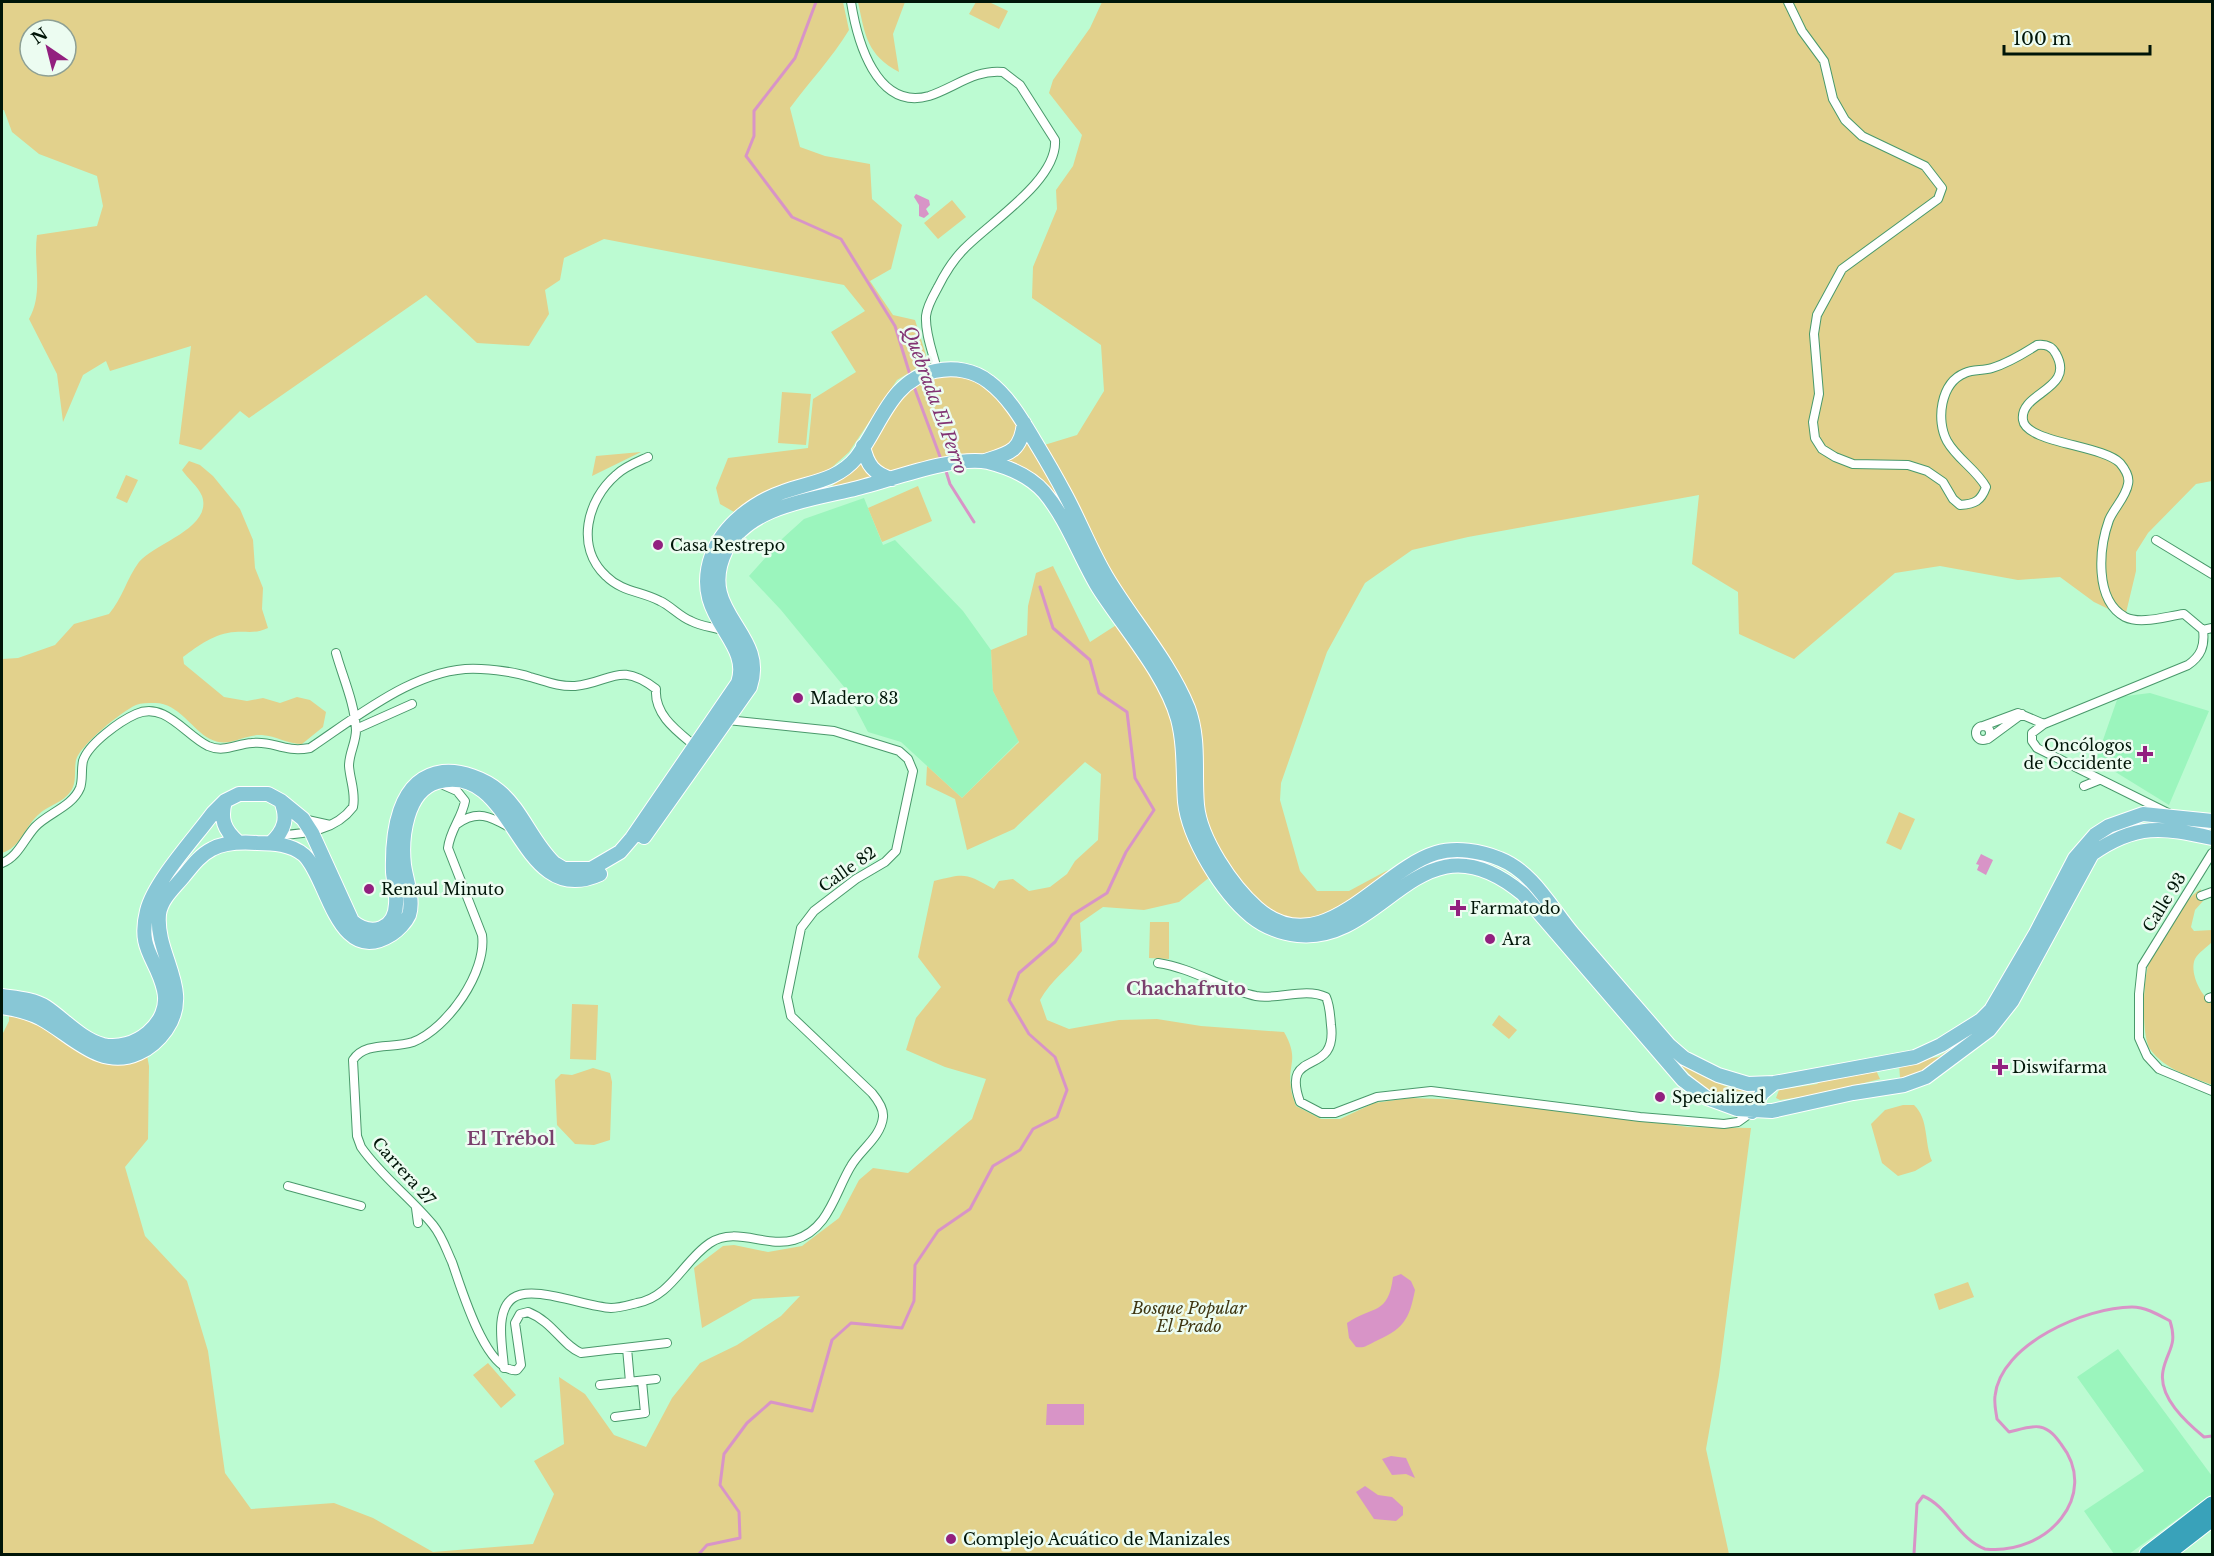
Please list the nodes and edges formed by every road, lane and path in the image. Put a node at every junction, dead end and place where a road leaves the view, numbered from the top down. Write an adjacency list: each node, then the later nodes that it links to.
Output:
1 (851, 2): 3 (street)
2 (1788, 2): 11 (street)
3 (937, 370): 4 (main road); 5 (main road)
4 (1023, 423): 7 (main road); 44 (main road)
5 (864, 446): 8 (main road); 12 (main road)
6 (648, 457): 12 (street)
7 (983, 461): 8 (main road); 47 (main road)
8 (892, 479): 17 (main road)
9 (2156, 540): 10 (street)
10 (2212, 574)
11 (2208, 629): 18 (street)
12 (722, 630): 20 (main road)
13 (336, 653): 16 (street)
14 (412, 704): 19 (street)
15 (2022, 714): 15 (street); 18 (street)
16 (355, 718): 19 (street); 20 (street); 37 (street)
17 (727, 720): 31 (main road); 54 (street, Calle 82)
18 (2041, 725): 21 (street)
19 (356, 729): 29 (street)
20 (695, 746): 32 (main road)
21 (2099, 780): 23 (street); 26 (street)
22 (437, 782): 30 (street, Carrera 27); 31 (main road); 34 (main road)
23 (2084, 786)
24 (225, 801): 25 (main road); 35 (main road); 41 (main road)
25 (281, 801): 27 (main road); 34 (main road)
26 (2145, 808): 28 (main road); 43 (main road)
27 (303, 819): 29 (street); 32 (main road)
28 (2212, 821)
29 (330, 825): 32 (street)
30 (454, 826): 31 (street); 50 (street, Carrera 27)
31 (518, 832)
32 (312, 833): 34 (street)
33 (2212, 838): 45 (main road)
34 (275, 839): 35 (main road)
35 (238, 842): 42 (main road)
36 (2212, 853): 46 (street, Calle 93)
37 (2, 863)
38 (2212, 892): 39 (street)
39 (2201, 896)
40 (1158, 963): 47 (street)
41 (2, 996)
42 (2, 1007)
43 (1878, 1063): 44 (main road); 45 (main road)
44 (1774, 1083): 47 (main road)
45 (1878, 1088): 47 (main road)
46 (2212, 1091)
47 (1752, 1112)
48 (288, 1186): 49 (street)
49 (362, 1206)
50 (416, 1208): 51 (street); 54 (street, Carrera 27)
51 (418, 1223)
52 (667, 1343): 53 (street)
53 (627, 1348): 54 (street); 57 (street)
54 (504, 1368)
55 (656, 1379): 56 (street)
56 (642, 1381): 57 (street); 59 (street)
57 (630, 1382): 58 (street)
58 (600, 1385)
59 (615, 1417)
60 (2212, 1504): 62 (highway)
61 (2212, 1519): 63 (highway)
62 (2147, 1554)
63 (2168, 1554)

